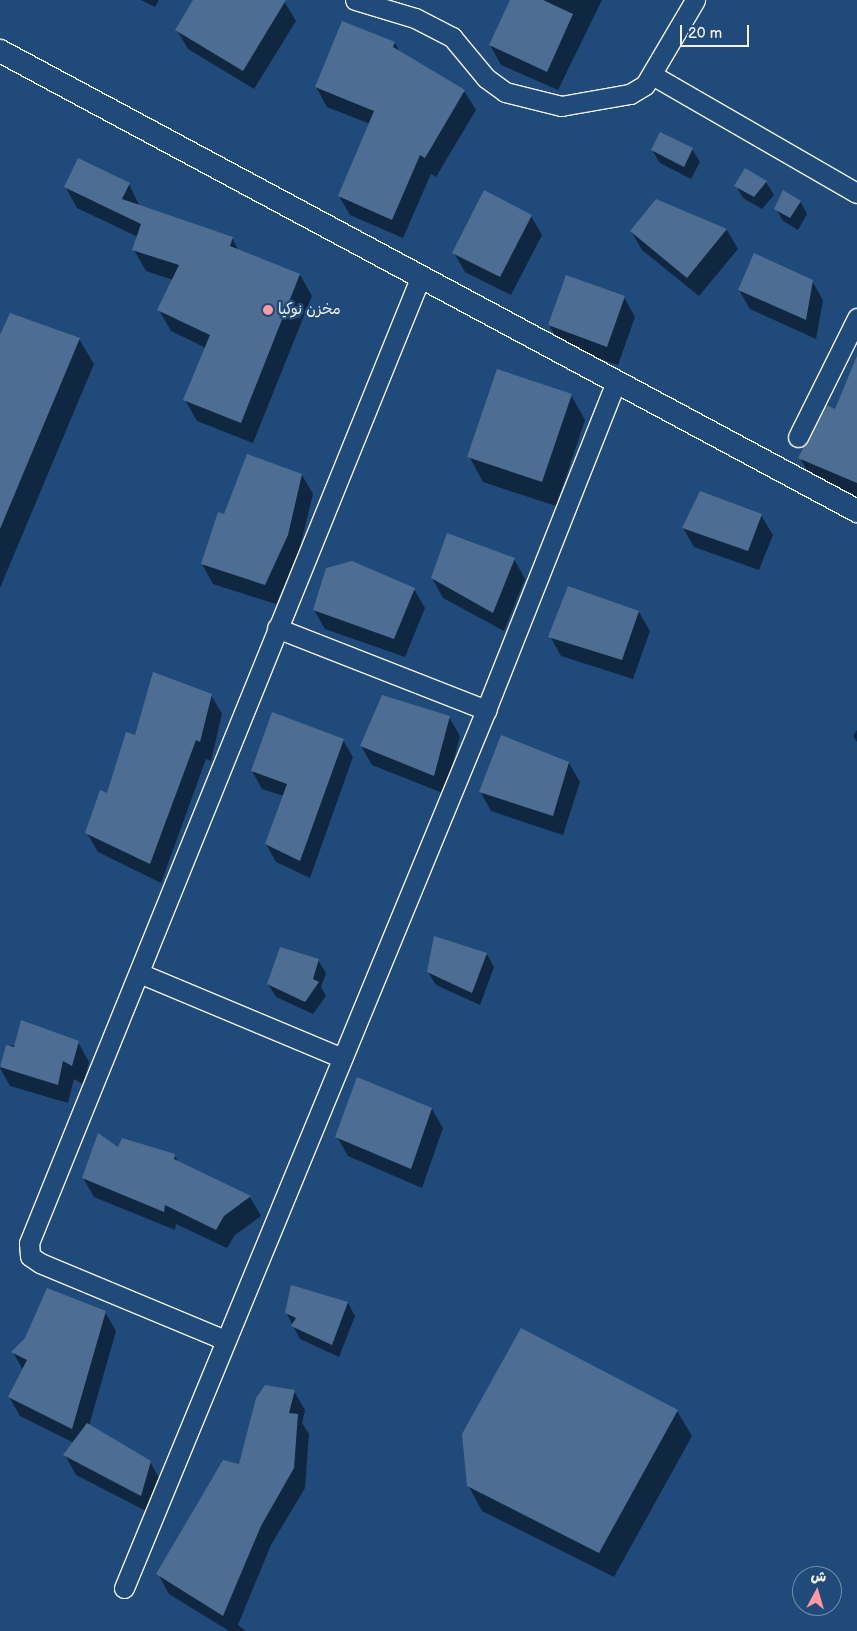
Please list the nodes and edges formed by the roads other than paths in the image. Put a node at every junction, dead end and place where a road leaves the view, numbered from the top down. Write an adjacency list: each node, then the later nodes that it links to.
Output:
1 (355, 0): 4 (street)
2 (695, 0): 4 (street)
3 (0, 51): 6 (street)
4 (654, 76): 5 (street)
5 (857, 193)
6 (420, 278): 8 (street); 11 (street)
7 (857, 318): 9 (street)
8 (615, 385): 10 (street); 12 (street)
9 (798, 437)
10 (857, 511)
11 (277, 628): 12 (street); 13 (street)
12 (486, 710): 14 (street)
13 (139, 973): 14 (street); 15 (street)
14 (342, 1058): 15 (street)
15 (225, 1340): 16 (street)
16 (124, 1588)

